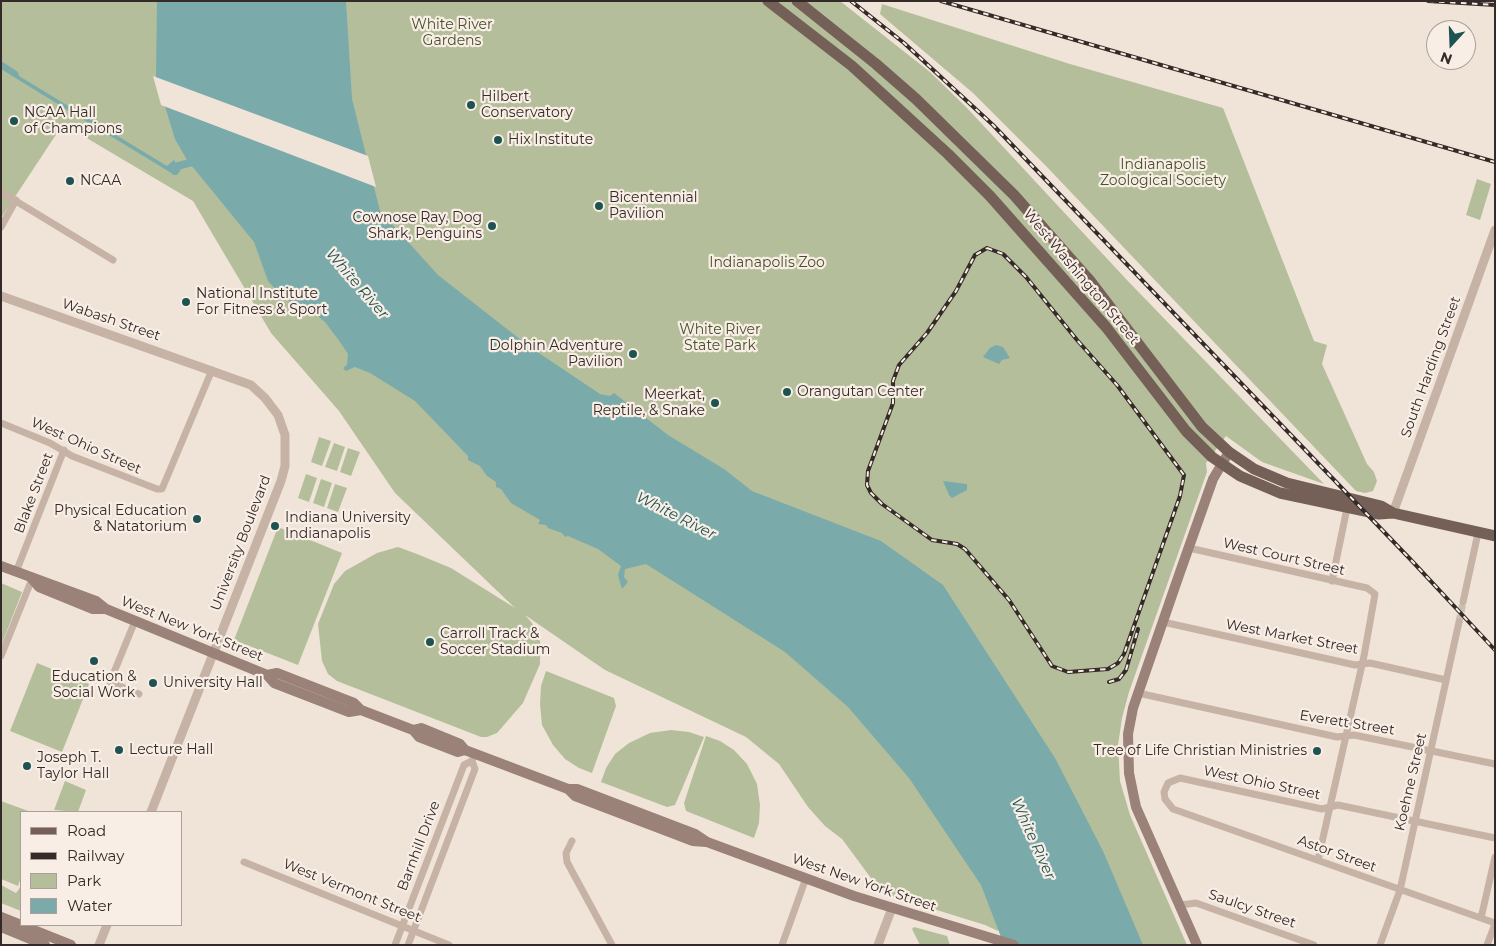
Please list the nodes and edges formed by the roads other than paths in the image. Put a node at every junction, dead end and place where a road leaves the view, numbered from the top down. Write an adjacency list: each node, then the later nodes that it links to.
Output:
1 (768, 1): 13 (main road, West Washington Street)
2 (797, 1): 12 (main road, West Washington Street)
3 (1, 192): 4 (street)
4 (16, 200): 5 (street); 7 (street)
5 (1, 227)
6 (1495, 230): 15 (street, South Harding Street)
7 (113, 260)
8 (1, 296): 9 (street, Wabash Street)
9 (212, 370): 11 (street, West Ohio Street); 27 (street, University Boulevard)
10 (1, 423): 11 (street, West Ohio Street)
11 (64, 450): 20 (street, Blake Street)
12 (1229, 452): 13 (main road); 15 (main road, West Washington Street)
13 (1222, 465): 14 (main road, West Washington Street); 18 (main road)
14 (1347, 508): 15 (main road, West Washington Street); 22 (street)
15 (1393, 513): 16 (main road, West Washington Street)
16 (1478, 533): 17 (main road, West Washington Street); 23 (street)
17 (1495, 536)
18 (1189, 548): 22 (street, West Court Street); 25 (main road)
19 (1, 566): 20 (main road, West New York Street)
20 (16, 572): 21 (main road, West New York Street)
21 (32, 579): 24 (main road, West New York Street); 28 (street)
22 (1332, 581): 29 (street, West Court Street)
23 (1463, 602)
24 (135, 621): 27 (main road, West New York Street); 32 (street)
25 (1163, 622): 29 (street, West Market Street); 31 (main road)
26 (1459, 622): 30 (street, Koehne Street)
27 (213, 653): 35 (main road, West New York Street); 39 (street, University Boulevard)
28 (1, 656)
29 (1362, 664): 30 (street, West Market Street); 33 (street)
30 (1446, 680): 34 (street, Koehne Street)
31 (1138, 693): 33 (street, Everett Street); 48 (main road)
32 (138, 694)
33 (1346, 736): 34 (street, Everett Street); 38 (street)
34 (1431, 750): 36 (street, Everett Street); 40 (street, Koehne Street)
35 (471, 755): 46 (main road, West New York Street); 54 (street, Barnhill Drive); 58 (street, Barnhill Drive)
36 (1495, 764)
37 (1171, 807): 38 (street, West Ohio Street); 44 (street, Astor Street)
38 (1330, 807): 40 (street, West Ohio Street); 44 (street)
39 (151, 811)
40 (1414, 821): 41 (street, West Ohio Street); 47 (street, Koehne Street)
41 (1495, 838)
42 (572, 841): 65 (street)
43 (1495, 857): 51 (street)
44 (1318, 860): 47 (street, Astor Street)
45 (244, 862): 54 (street, West Vermont Street)
46 (806, 878): 49 (main road, West New York Street); 66 (street)
47 (1400, 890): 51 (street, Astor Street); 71 (street, Koehne Street)
48 (1180, 905): 69 (main road); 70 (street, Saulcy Street)
49 (892, 908): 67 (street); 68 (main road, West New York Street)
50 (1, 917): 53 (main road)
51 (1481, 918): 52 (street, Astor Street)
52 (1495, 924): 72 (street)
53 (20, 925)
54 (403, 925): 58 (street, West Vermont Street); 62 (street, Barnhill Drive)
55 (24, 926): 60 (main road)
56 (107, 926): 61 (street)
57 (1, 927): 59 (main road)
58 (414, 930): 63 (street, Barnhill Drive); 64 (street, West Vermont Street)
59 (45, 945)
60 (71, 945)
61 (99, 945)
62 (395, 945)
63 (408, 945)
64 (449, 945)
65 (612, 945)
66 (782, 945)
67 (878, 945)
68 (1014, 945)
69 (1197, 945)
70 (1314, 945)
71 (1380, 945)
72 (1487, 945)

